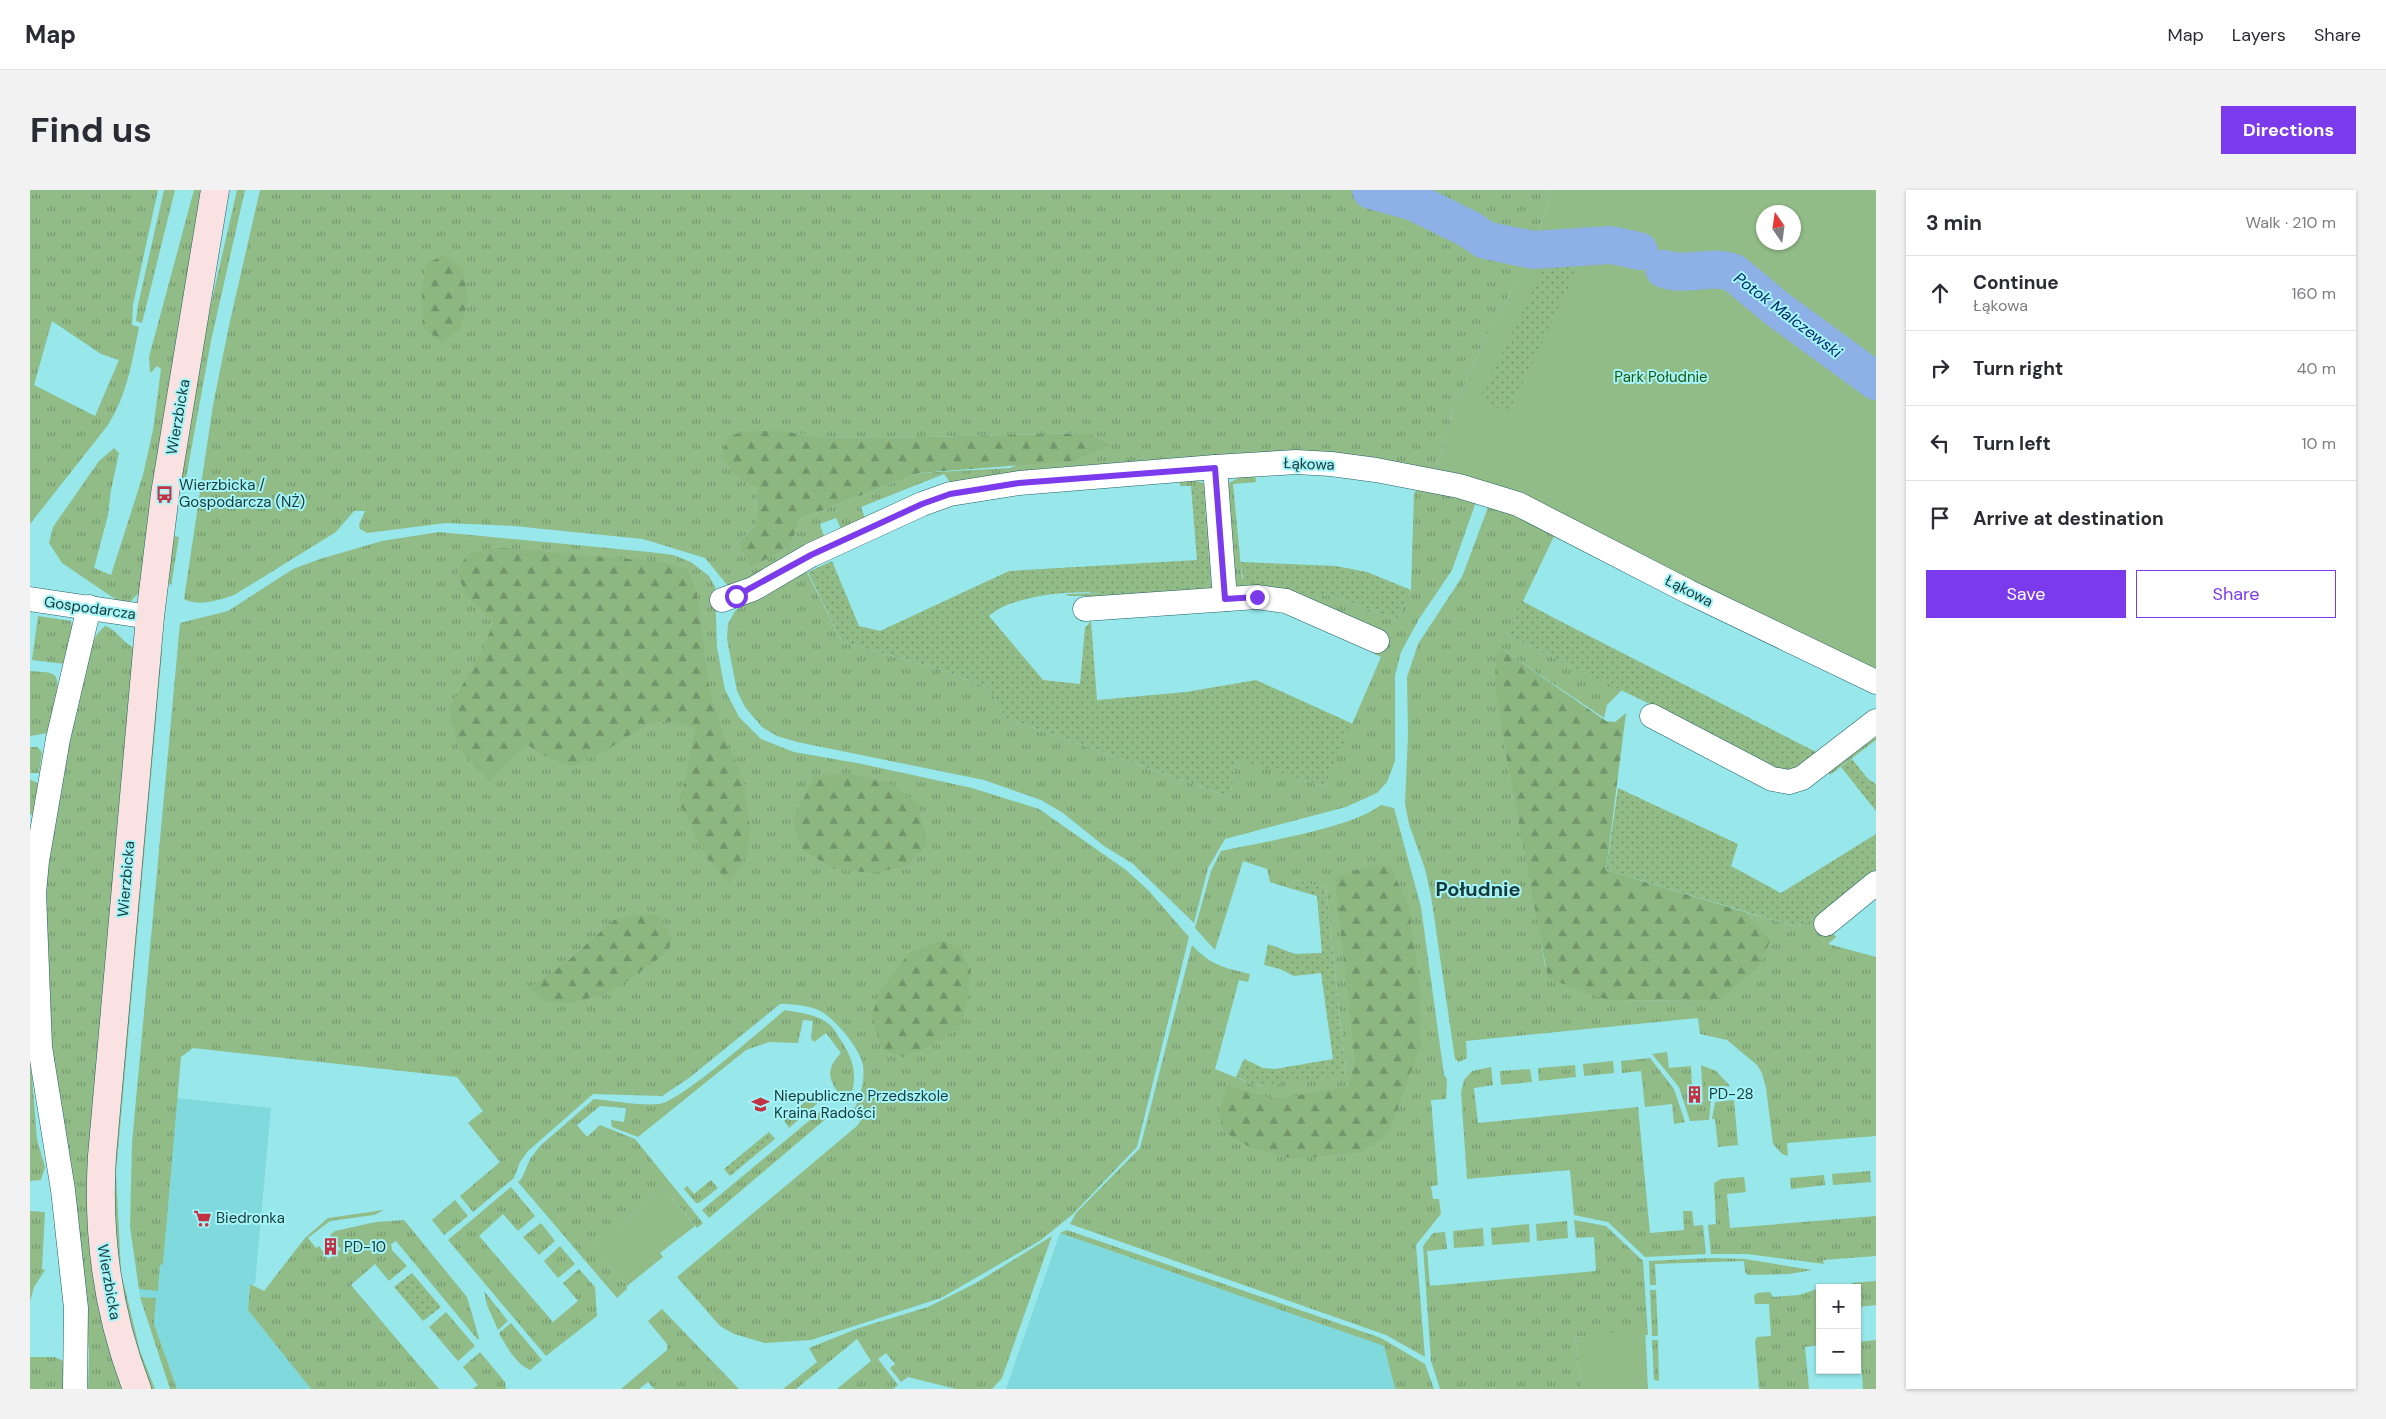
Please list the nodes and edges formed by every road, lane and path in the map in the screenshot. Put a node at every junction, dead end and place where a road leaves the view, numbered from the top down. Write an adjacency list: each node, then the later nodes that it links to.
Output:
1 (215, 190): 3 (street, Wierzbicka)
2 (230, 190): 3 (street, Wierzbicka)
3 (186, 367): 10 (street, Wierzbicka)
4 (1215, 468): 6 (street); 7 (street, Łąkowa); 12 (street, Łąkowa)
5 (30, 599): 8 (street, Gospodarcza)
6 (1225, 599): 9 (street); 11 (street)
7 (722, 600)
8 (89, 607): 10 (street, Gospodarcza); 17 (street)
9 (1085, 609)
10 (150, 616): 18 (street, Wierzbicka)
11 (1377, 641)
12 (1876, 682)
13 (1652, 716): 14 (street)
14 (1876, 721)
15 (1876, 883): 16 (street)
16 (1826, 924)
17 (75, 1389)
18 (137, 1389)

